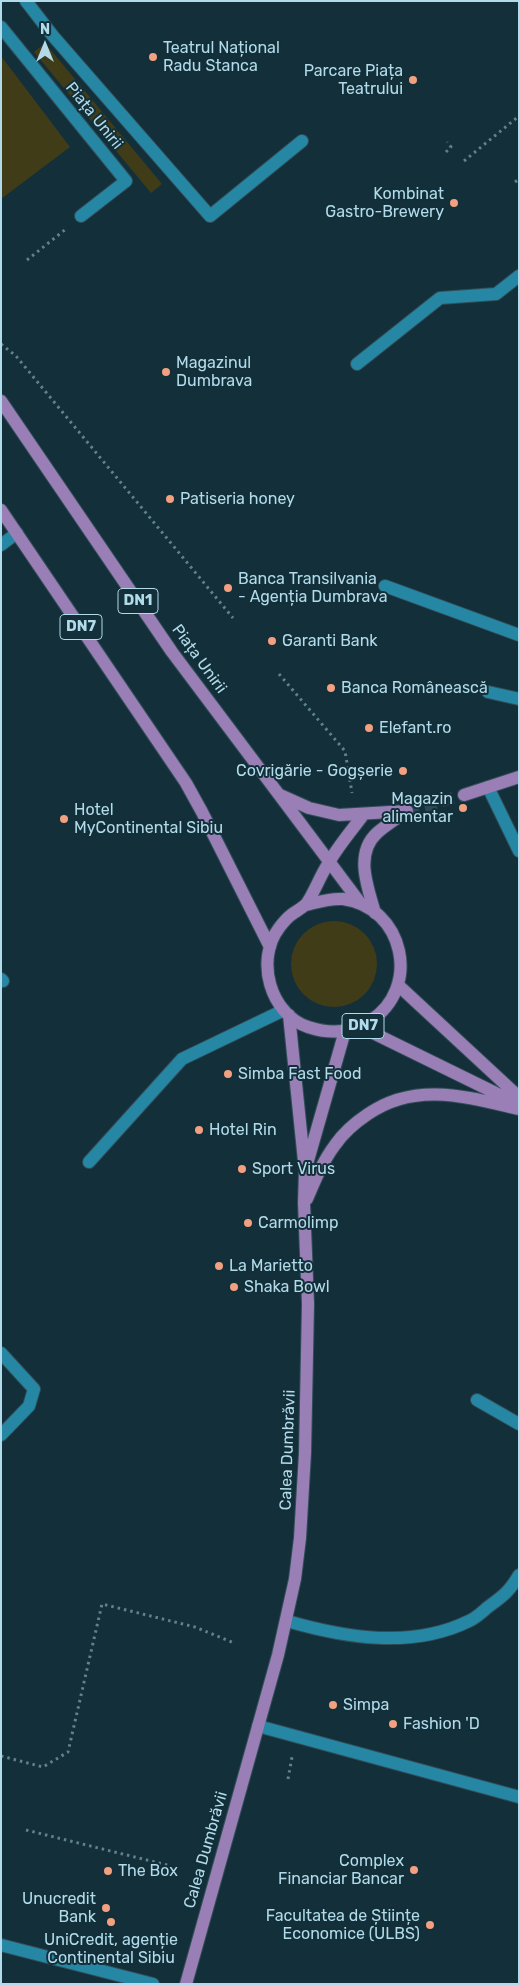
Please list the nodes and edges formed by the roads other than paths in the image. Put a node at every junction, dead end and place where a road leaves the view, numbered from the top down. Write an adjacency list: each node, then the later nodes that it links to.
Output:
1 (26, 1): 3 (street)
2 (1, 26): 4 (street, Piața Unirii)
3 (302, 142)
4 (81, 216)
5 (519, 276): 6 (street)
6 (357, 364)
7 (1, 401): 17 (main road, Piața Unirii / DN1)
8 (1, 510): 9 (main road, DN7)
9 (17, 533): 10 (street); 25 (main road, DN7)
10 (1, 545)
11 (385, 586): 12 (street)
12 (519, 635)
13 (488, 692): 14 (street)
14 (519, 699)
15 (519, 777): 16 (main road)
16 (488, 787): 18 (main road); 20 (street)
17 (278, 794): 19 (main road); 21 (main road, Piața Unirii / DN1)
18 (464, 795)
19 (364, 814): 21 (main road); 24 (main road)
20 (519, 851)
21 (329, 862): 22 (main road, Piața Unirii / DN1); 23 (main road)
22 (361, 904): 23 (main road, DN7); 24 (main road, DN7)
23 (306, 905): 25 (main road, DN7)
24 (375, 912): 26 (main road, DN7)
25 (270, 947): 27 (main road, DN7)
26 (398, 985): 28 (main road, DN7); 30 (main road)
27 (287, 1012): 29 (main road, DN7); 33 (street); 34 (main road, Calea Dumbrăvii)
28 (361, 1027): 29 (main road, DN7); 31 (main road, DN7)
29 (345, 1031): 34 (main road, Calea Dumbrăvii)
30 (519, 1097)
31 (519, 1105)
32 (519, 1109): 35 (main road)
33 (89, 1162)
34 (305, 1171): 35 (main road, Calea Dumbrăvii)
35 (304, 1203): 42 (main road, Calea Dumbrăvii)
36 (1, 1353): 39 (street)
37 (477, 1400): 38 (street)
38 (519, 1424)
39 (1, 1435)
40 (519, 1575): 41 (street)
41 (514, 1592): 42 (street)
42 (287, 1621): 43 (main road, Calea Dumbrăvii)
43 (258, 1726): 44 (street); 47 (main road, Calea Dumbrăvii)
44 (519, 1797)
45 (1, 1945): 46 (street)
46 (152, 1984)
47 (186, 1984)

